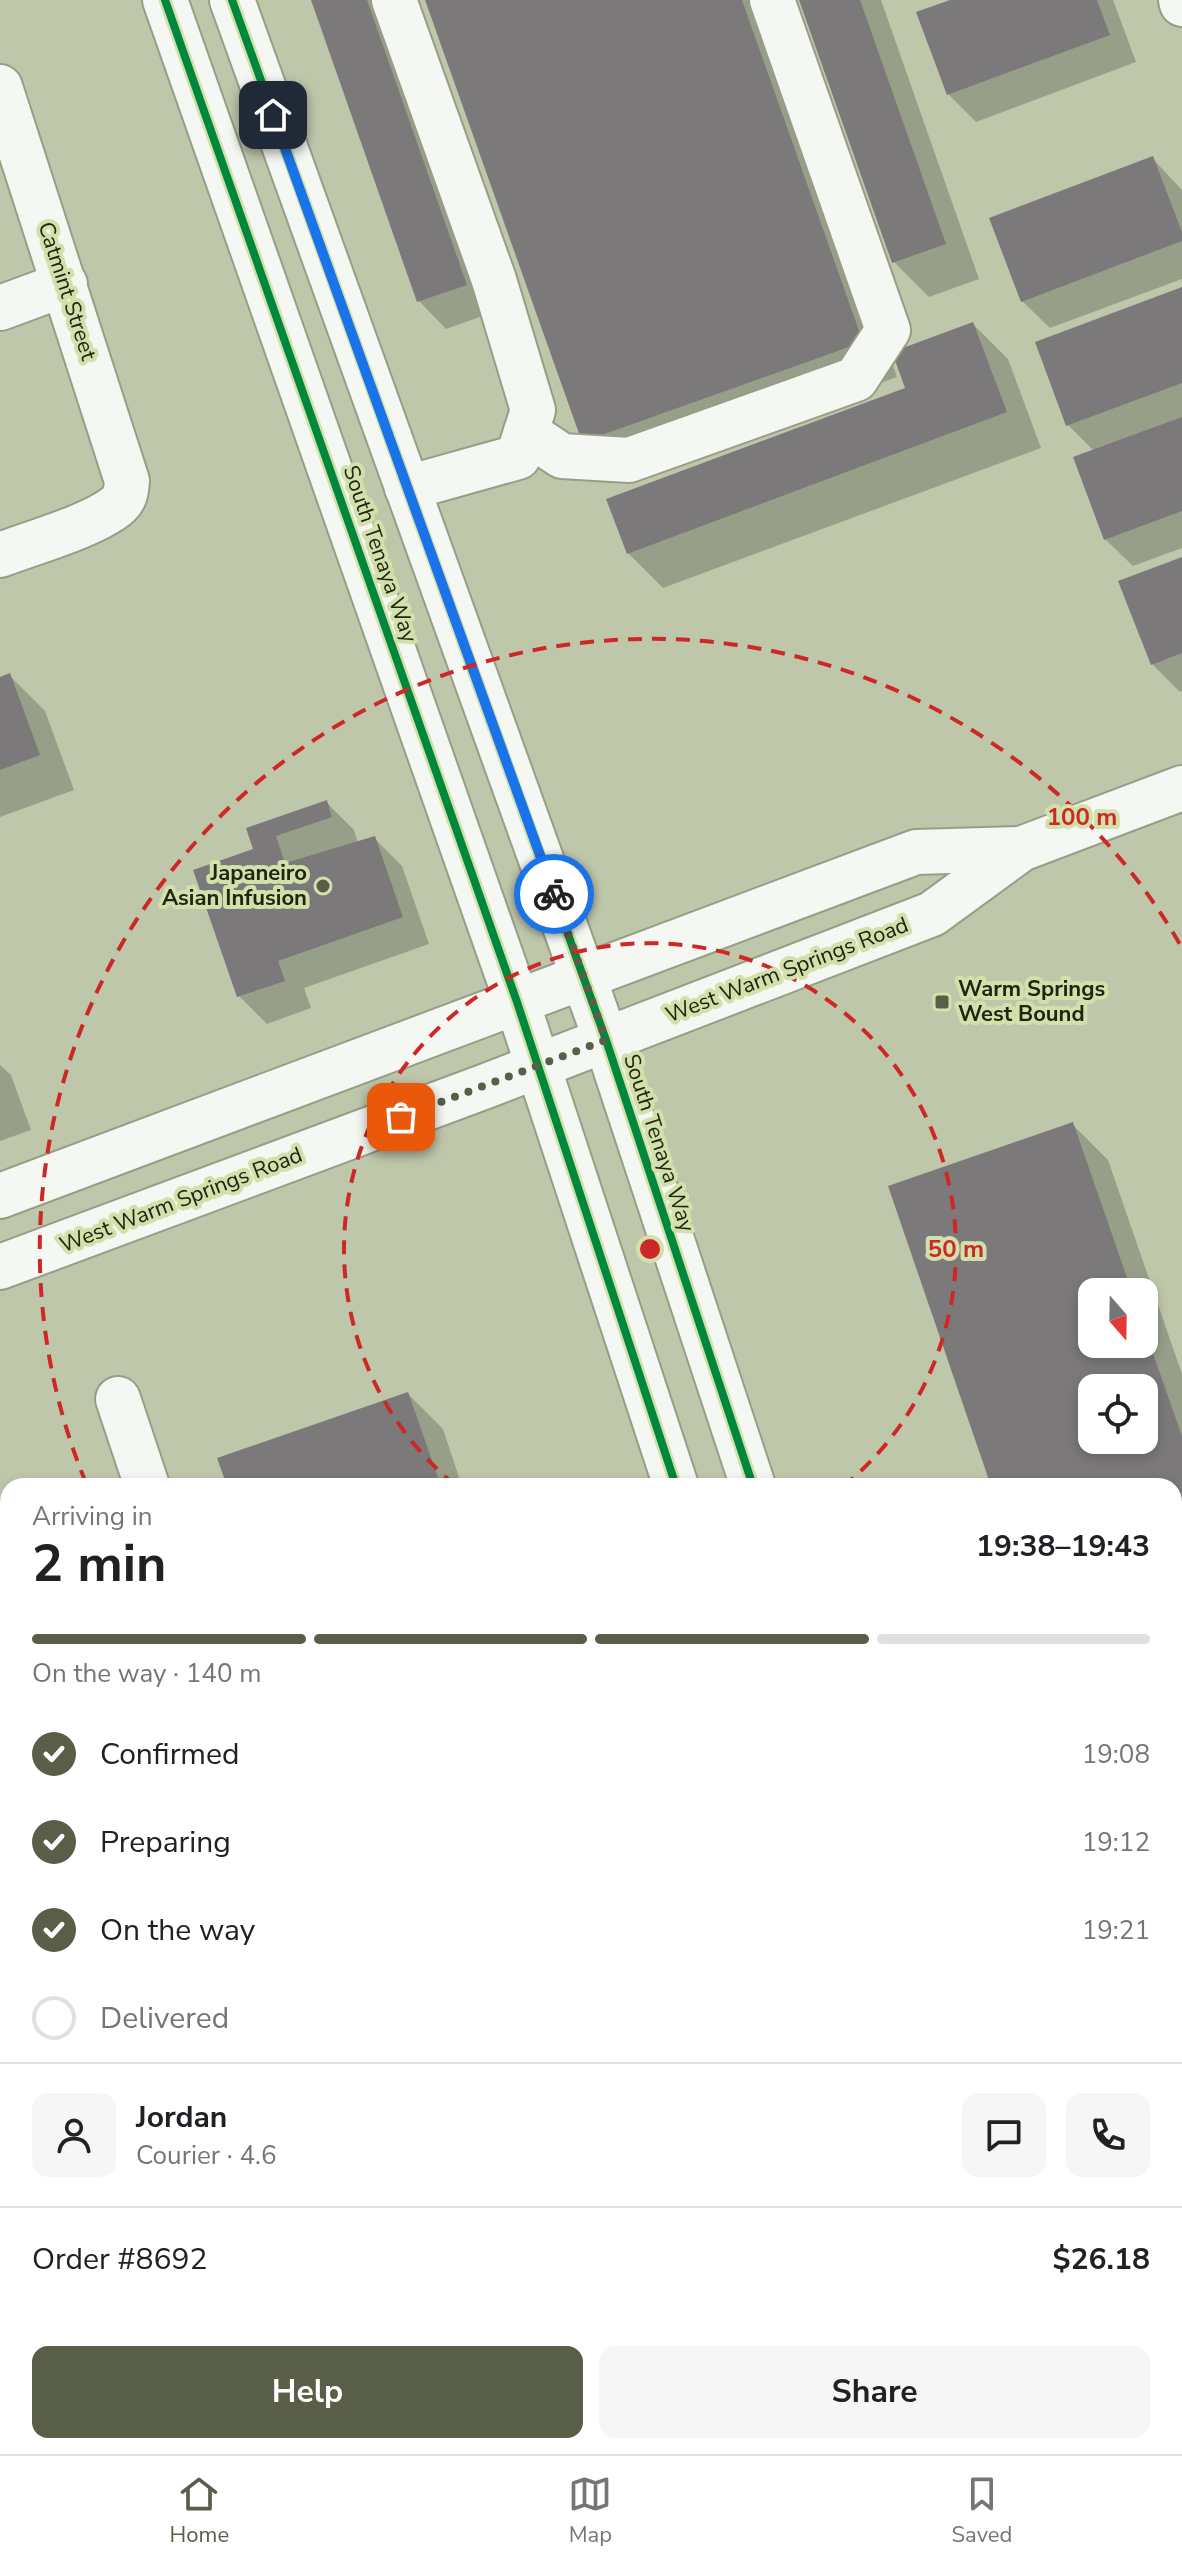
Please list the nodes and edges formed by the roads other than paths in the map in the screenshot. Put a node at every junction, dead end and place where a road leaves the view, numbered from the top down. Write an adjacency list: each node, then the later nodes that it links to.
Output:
1 (165, 0): 14 (street, South Tenaya Way)
2 (232, 0): 9 (street, South Tenaya Way)
3 (394, 0): 8 (street)
4 (772, 0): 8 (street)
5 (0, 87): 6 (street, Catmint Street)
6 (65, 284): 7 (street); 10 (street, Catmint Street)
7 (0, 308)
8 (526, 432): 9 (street)
9 (407, 488): 13 (street, South Tenaya Way)
10 (0, 555)
11 (1182, 788): 12 (street, West Warm Springs Road)
12 (1021, 849): 13 (street, West Warm Springs Road); 15 (street, West Warm Springs Road)
13 (583, 977): 14 (street, West Warm Springs Road); 15 (street, South Tenaya Way)
14 (517, 1002): 16 (street, South Tenaya Way); 17 (street, West Warm Springs Road)
15 (606, 1040): 16 (street, West Warm Springs Road); 22 (street, South Tenaya Way)
16 (538, 1065): 18 (street, West Warm Springs Road); 21 (street, South Tenaya Way)
17 (0, 1196)
18 (0, 1267)
19 (118, 1399): 20 (street)
20 (144, 1478)
21 (673, 1478)
22 (750, 1478)

